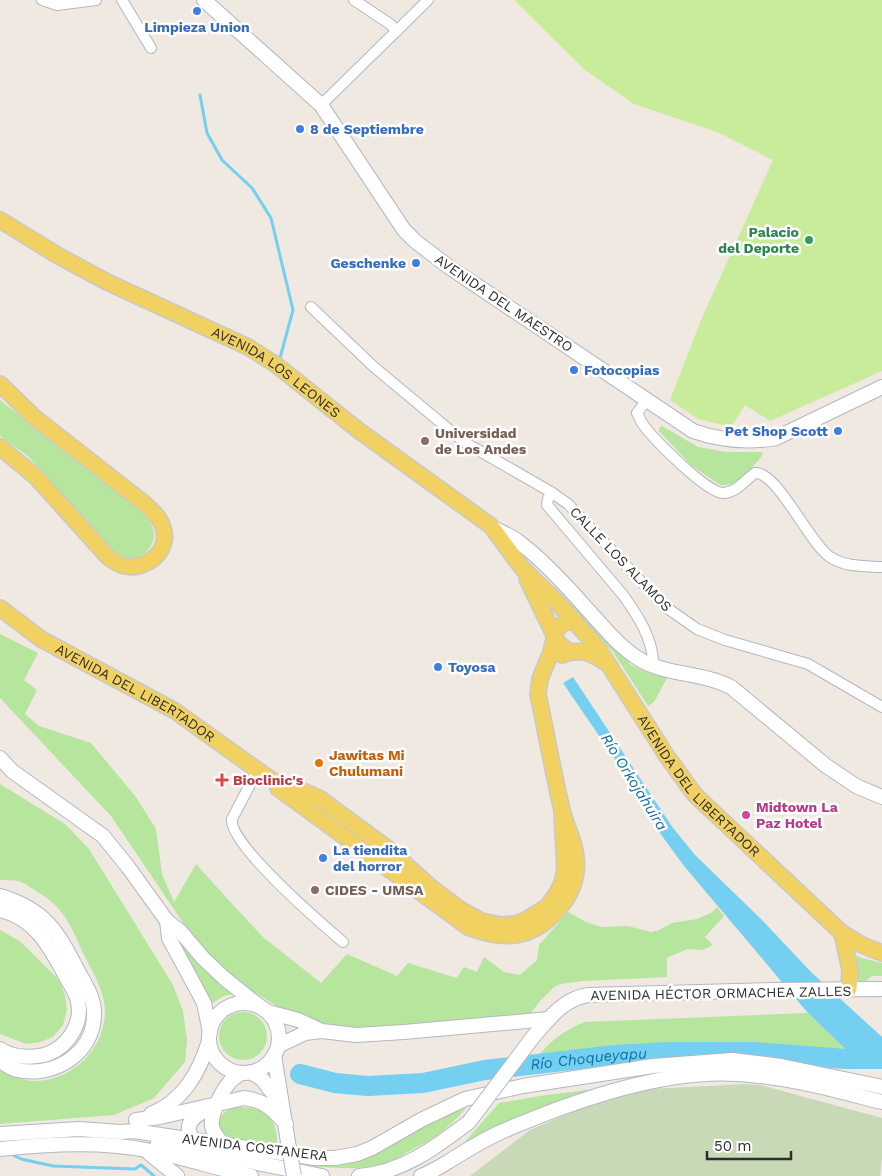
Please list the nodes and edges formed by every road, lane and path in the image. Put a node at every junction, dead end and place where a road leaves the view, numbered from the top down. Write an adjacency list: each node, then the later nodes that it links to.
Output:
1 (42, 0): 2 (street)
2 (96, 0)
3 (122, 0): 8 (street)
4 (204, 0): 9 (main road, AVENIDA DEL MAESTRO)
5 (354, 0): 7 (street)
6 (428, 0): 7 (street)
7 (397, 32): 9 (street)
8 (151, 48)
9 (321, 105): 14 (main road, AVENIDA DEL MAESTRO)
10 (0, 220): 17 (main road, AVENIDA LOS LEONES)
11 (311, 307): 16 (street, CALLE LOS ALAMOS)
12 (0, 384): 15 (main road)
13 (882, 387): 14 (main road, AVENIDA DEL MAESTRO)
14 (646, 400): 18 (street)
15 (0, 446)
16 (552, 492): 25 (street); 27 (street, CALLE LOS ALAMOS)
17 (491, 526): 19 (main road, AVENIDA LOS LEONES); 25 (main road)
18 (882, 567)
19 (522, 568): 21 (main road, AVENIDA LOS LEONES); 22 (main road, AVENIDA LOS LEONES)
20 (0, 608): 29 (main road, AVENIDA DEL LIBERTADOR)
21 (575, 622): 22 (main road); 24 (main road, AVENIDA DEL LIBERTADOR)
22 (554, 633): 23 (main road, AVENIDA LOS LEONES); 26 (main road, AVENIDA DEL LIBERTADOR)
23 (569, 652): 24 (main road); 26 (main road)
24 (610, 666): 34 (main road, AVENIDA DEL LIBERTADOR)
25 (653, 666): 30 (main road)
26 (545, 667): 29 (main road, AVENIDA DEL LIBERTADOR)
27 (882, 708)
28 (0, 758): 33 (main road)
29 (263, 775): 35 (street)
30 (882, 798)
31 (0, 896): 45 (main road)
32 (0, 910): 43 (main road)
33 (167, 921): 39 (main road); 42 (main road)
34 (842, 933): 36 (main road, AVENIDA DEL LIBERTADOR); 38 (main road)
35 (343, 942)
36 (882, 953)
37 (882, 989): 38 (main road, AVENIDA HÉCTOR ORMACHEA ZALLES)
38 (849, 990): 40 (main road, AVENIDA HÉCTOR ORMACHEA ZALLES)
39 (263, 1009): 41 (main road); 42 (main road); 44 (main road)
40 (549, 1019): 41 (main road); 52 (main road, AVENIDA HÉCTOR ORMACHEA ZALLES, bridge)
41 (322, 1031): 44 (main road)
42 (210, 1037): 46 (main road); 51 (main road)
43 (0, 1049)
44 (276, 1051): 46 (main road); 50 (main road)
45 (0, 1061)
46 (246, 1072): 49 (main road); 50 (main road)
47 (882, 1087): 58 (main road, AVENIDA COSTANERA)
48 (882, 1102): 69 (main road)
49 (217, 1104): 51 (main road); 53 (main road); 57 (main road); 58 (main road)
50 (281, 1104): 53 (main road)
51 (136, 1120): 54 (main road)
52 (469, 1122): 67 (main road); 68 (main road)
53 (286, 1124): 65 (main road, bridge)
54 (105, 1131): 55 (main road, AVENIDA COSTANERA); 56 (main road, AVENIDA COSTANERA)
55 (120, 1132): 57 (main road, AVENIDA COSTANERA); 61 (main road)
56 (0, 1134)
57 (191, 1139): 58 (main road, AVENIDA COSTANERA); 61 (main road)
58 (222, 1143)
59 (5, 1148): 60 (main road, AVENIDA COSTANERA)
60 (145, 1150): 62 (main road, AVENIDA COSTANERA); 63 (main road)
61 (202, 1151): 66 (main road)
62 (222, 1173): 64 (main road, AVENIDA COSTANERA)
63 (177, 1176)
64 (251, 1176)
65 (294, 1176)
66 (322, 1176)
67 (359, 1176)
68 (414, 1176)
69 (421, 1176)

